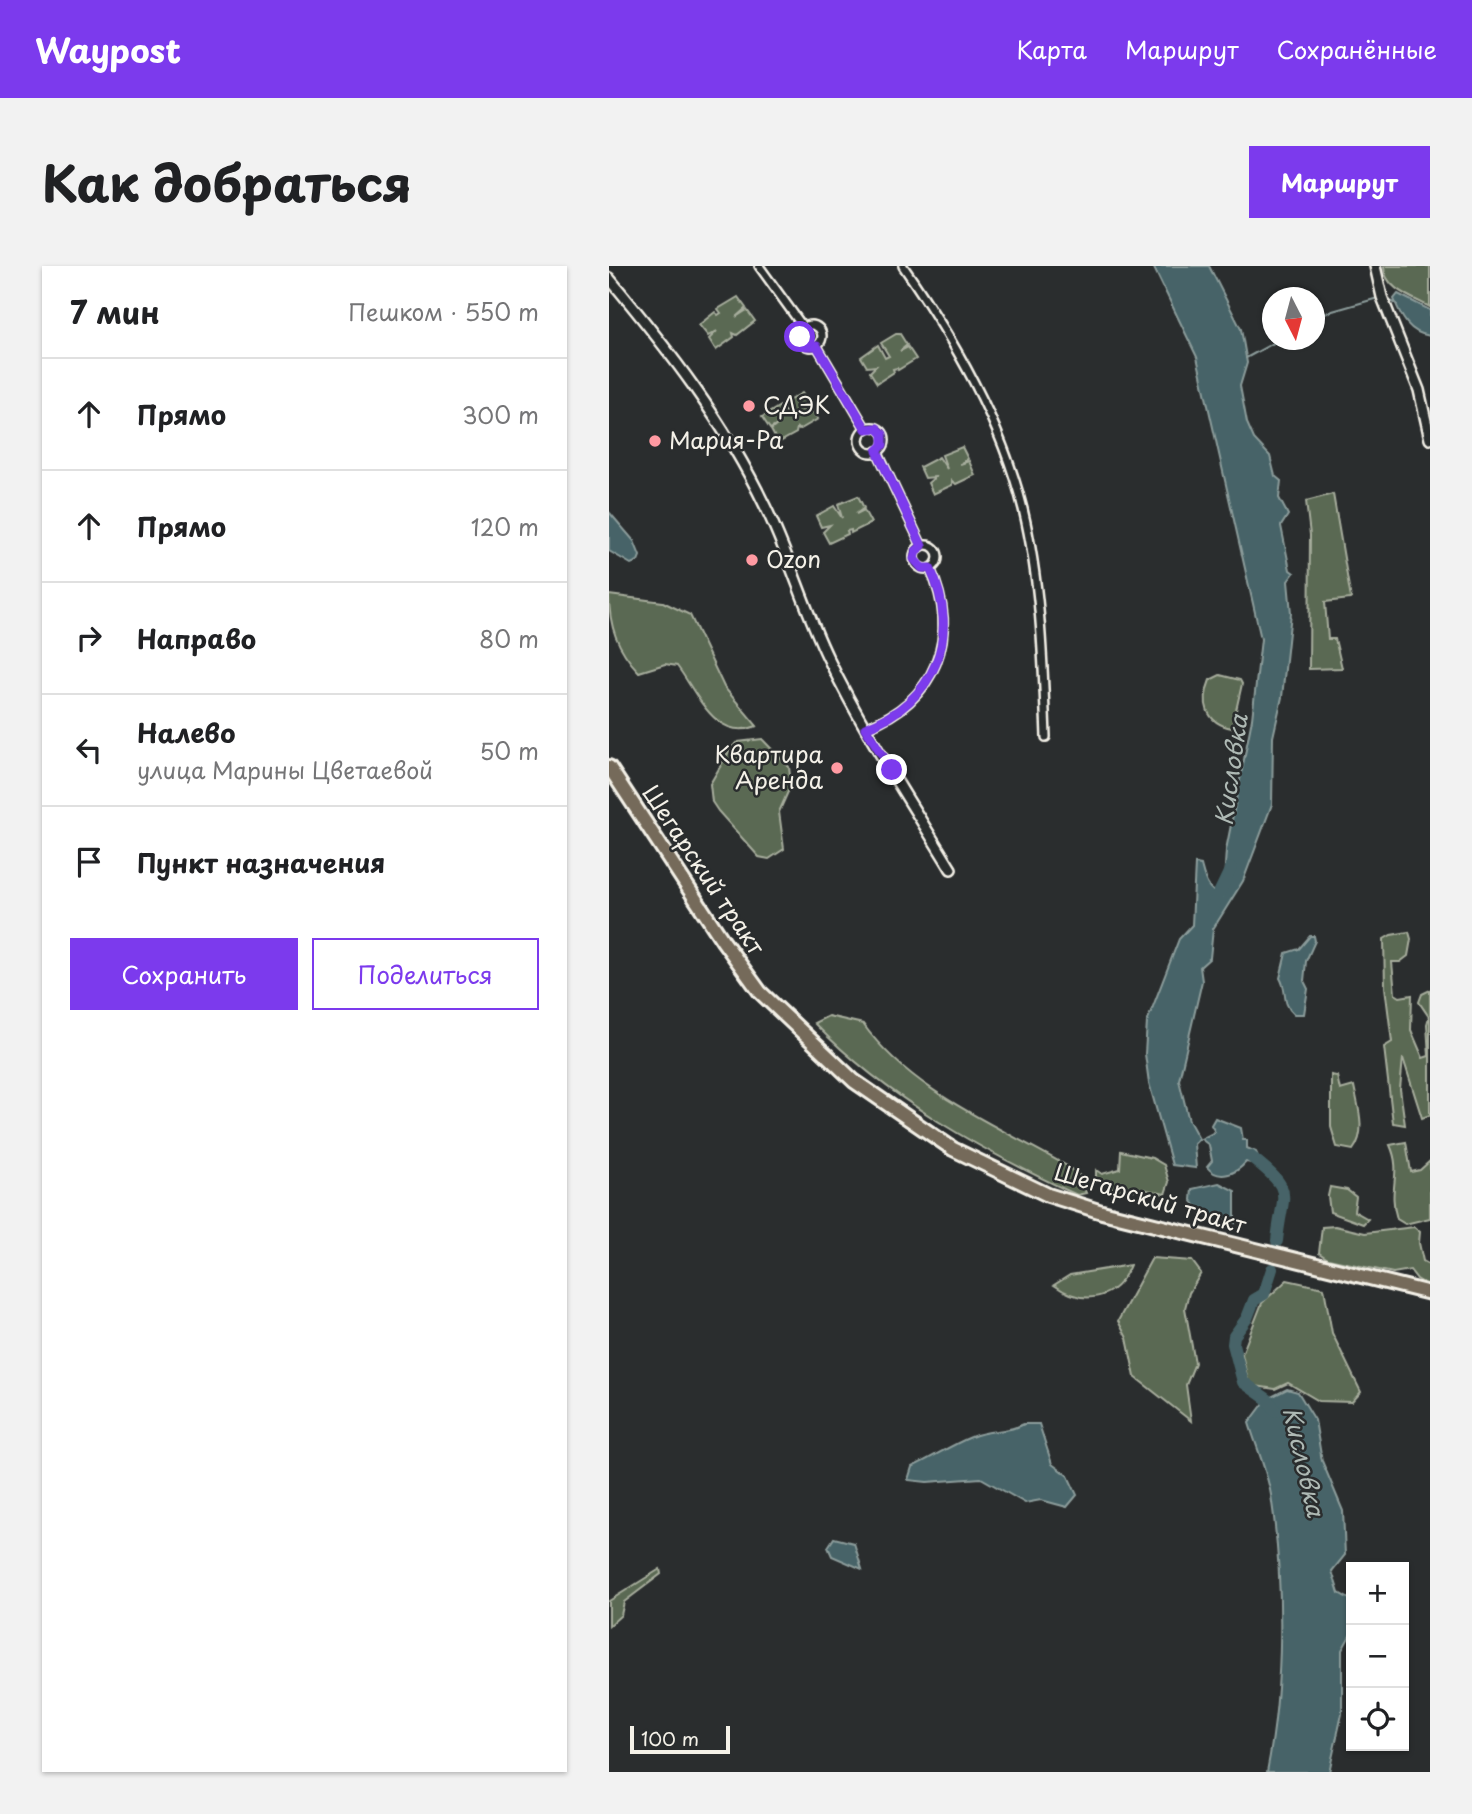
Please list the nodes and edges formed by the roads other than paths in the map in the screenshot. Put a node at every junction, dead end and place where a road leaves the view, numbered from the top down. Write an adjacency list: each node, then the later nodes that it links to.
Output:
1 (759, 266): 5 (street)
2 (904, 266): 13 (street)
3 (1375, 266): 8 (street)
4 (609, 278): 12 (street)
5 (803, 327): 6 (street); 6 (street)
6 (817, 346): 7 (street)
7 (866, 429): 9 (street); 9 (street)
8 (1430, 439)
9 (877, 451): 10 (street)
10 (922, 546): 11 (street); 11 (street)
11 (930, 568): 12 (street)
12 (865, 728): 15 (street)
13 (1046, 737)
14 (609, 767): 16 (main road, Шегарский тракт)
15 (951, 869)
16 (1430, 1293)

